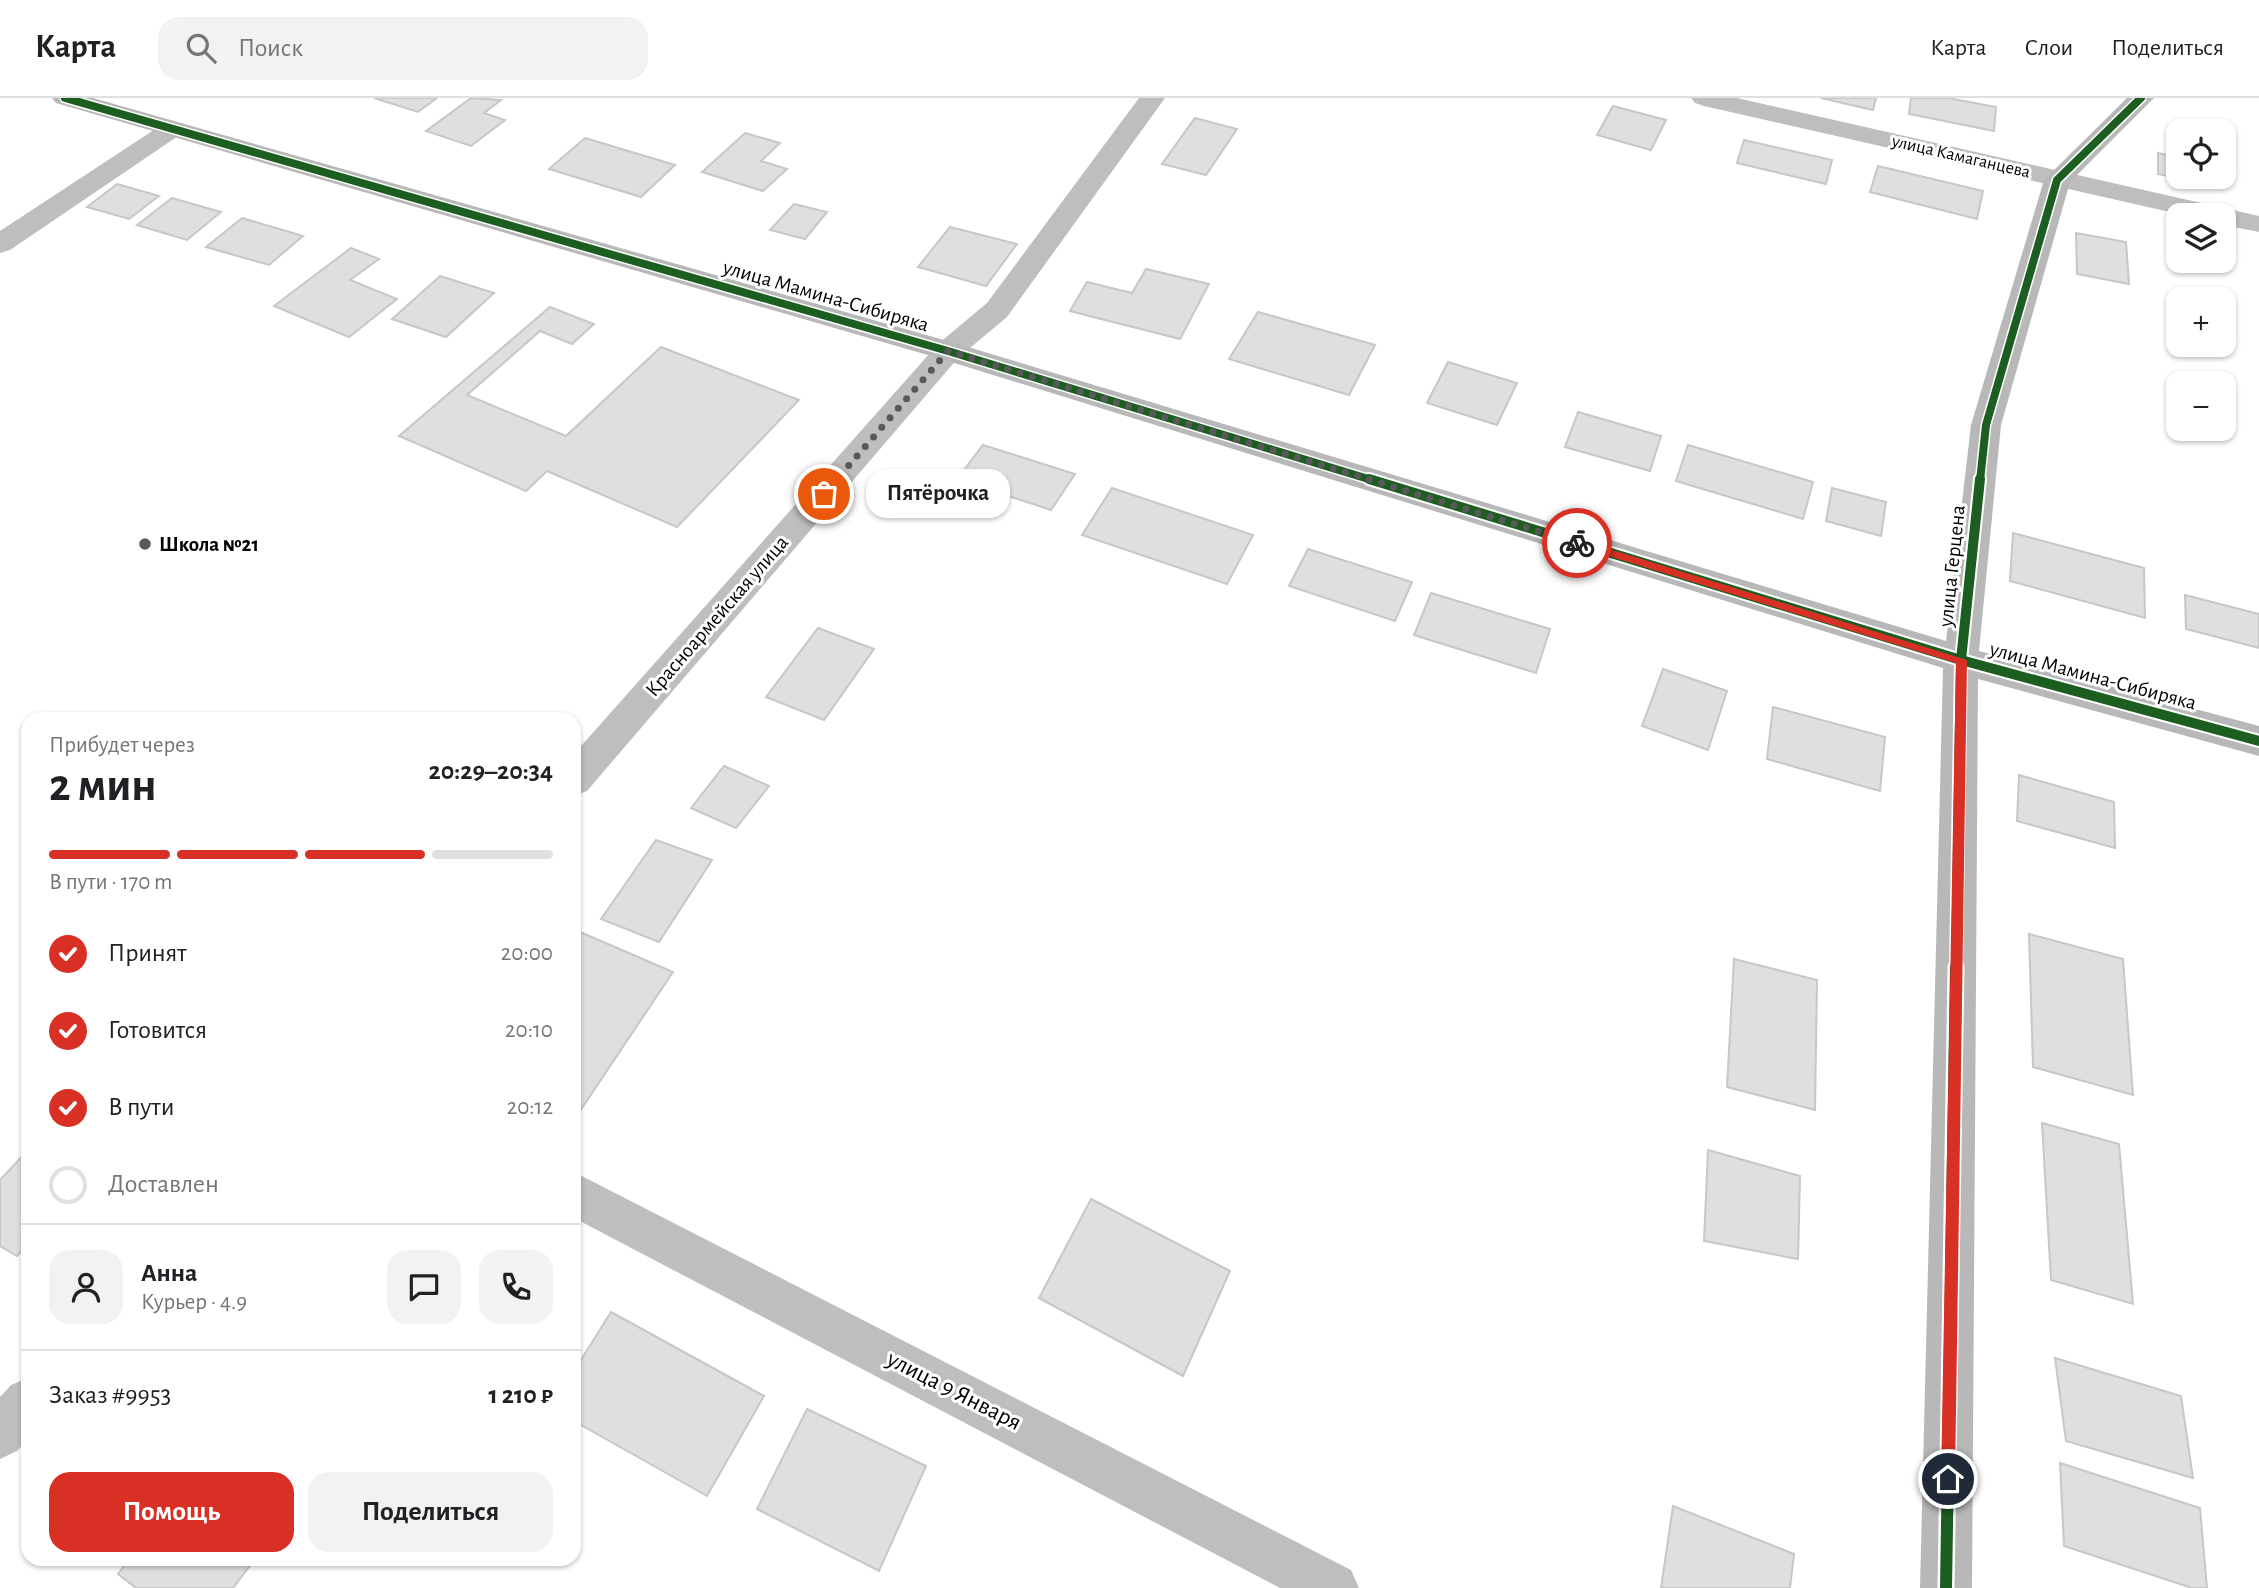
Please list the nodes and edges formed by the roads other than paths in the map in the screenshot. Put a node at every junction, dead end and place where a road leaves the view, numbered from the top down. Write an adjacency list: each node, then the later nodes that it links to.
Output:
1 (65, 98): 5 (street, улица Мамина-Сибиряка)
2 (1152, 98): 11 (street, Красноармейская улица)
3 (1704, 98): 6 (street, улица Камаганцева)
4 (2141, 98): 6 (street, улица Герцена)
5 (172, 129): 10 (street); 11 (street, улица Мамина-Сибиряка)
6 (2057, 180): 7 (street, улица Камаганцева); 12 (street, улица Герцена)
7 (2166, 204)
8 (2236, 219): 9 (street)
9 (2259, 224)
10 (0, 244)
11 (948, 351): 12 (street, улица Мамина-Сибиряка); 14 (street, Красноармейская улица)
12 (1961, 660): 13 (street, улица Мамина-Сибиряка); 19 (street, улица Герцена)
13 (2259, 741)
14 (581, 772)
15 (581, 1198): 18 (street, улица 9 Января)
16 (21, 1410): 17 (street)
17 (0, 1434)
18 (1333, 1588)
19 (1946, 1588)

